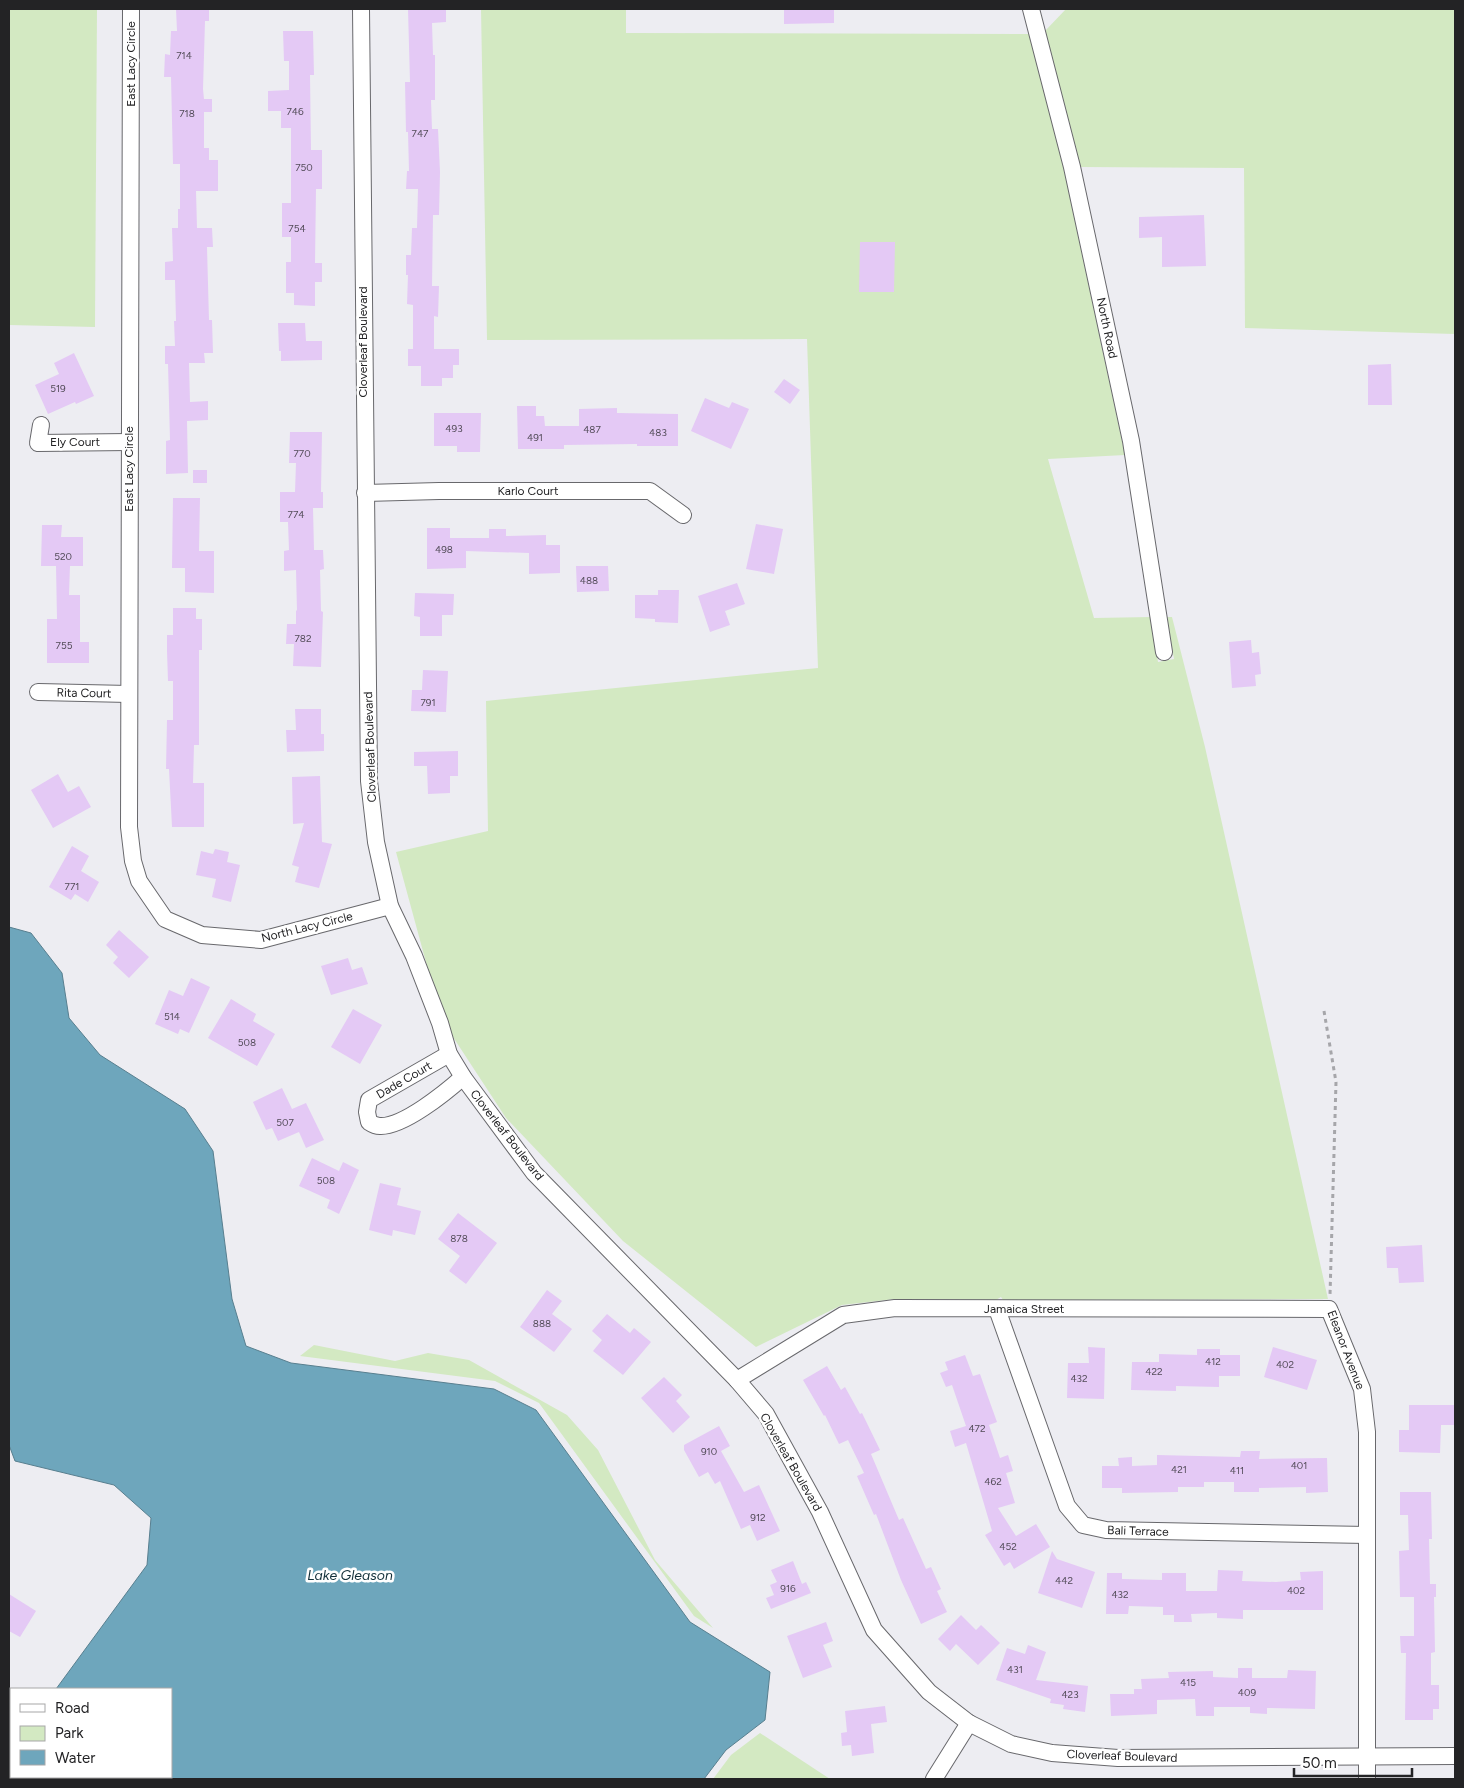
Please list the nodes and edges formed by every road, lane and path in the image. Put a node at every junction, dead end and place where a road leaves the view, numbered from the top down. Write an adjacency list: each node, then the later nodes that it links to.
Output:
1 (131, 9): 5 (street, East Lacy Circle)
2 (360, 9): 6 (street, Cloverleaf Boulevard)
3 (1031, 9): 8 (street, North Road)
4 (41, 426): 5 (street, Ely Court)
5 (130, 442): 10 (street, East Lacy Circle)
6 (366, 493): 7 (street, Karlo Court); 11 (street, Cloverleaf Boulevard)
7 (683, 514)
8 (1164, 652)
9 (38, 692): 10 (street, Rita Court)
10 (130, 694): 12 (street, East Lacy Circle)
11 (390, 906): 12 (street, North Lacy Circle); 14 (street, Cloverleaf Boulevard)
12 (165, 919)
13 (1324, 1011): 16 (path, Eleanor Avenue)
14 (449, 1054): 15 (street, Cloverleaf Boulevard); 15 (street, Dade Court)
15 (462, 1077): 18 (street, Cloverleaf Boulevard)
16 (1330, 1308): 17 (street, Jamaica Street); 19 (street, Eleanor Avenue)
17 (997, 1309): 18 (street, Jamaica Street); 19 (street, Bali Terrace)
18 (737, 1380): 20 (street, Cloverleaf Boulevard)
19 (1367, 1535): 22 (street, Eleanor Avenue)
20 (969, 1723): 22 (street, Cloverleaf Boulevard); 23 (street)
21 (1455, 1756): 22 (street, Cloverleaf Boulevard)
22 (1367, 1757): 24 (street, Eleanor Avenue)
23 (934, 1779)
24 (1367, 1779)

